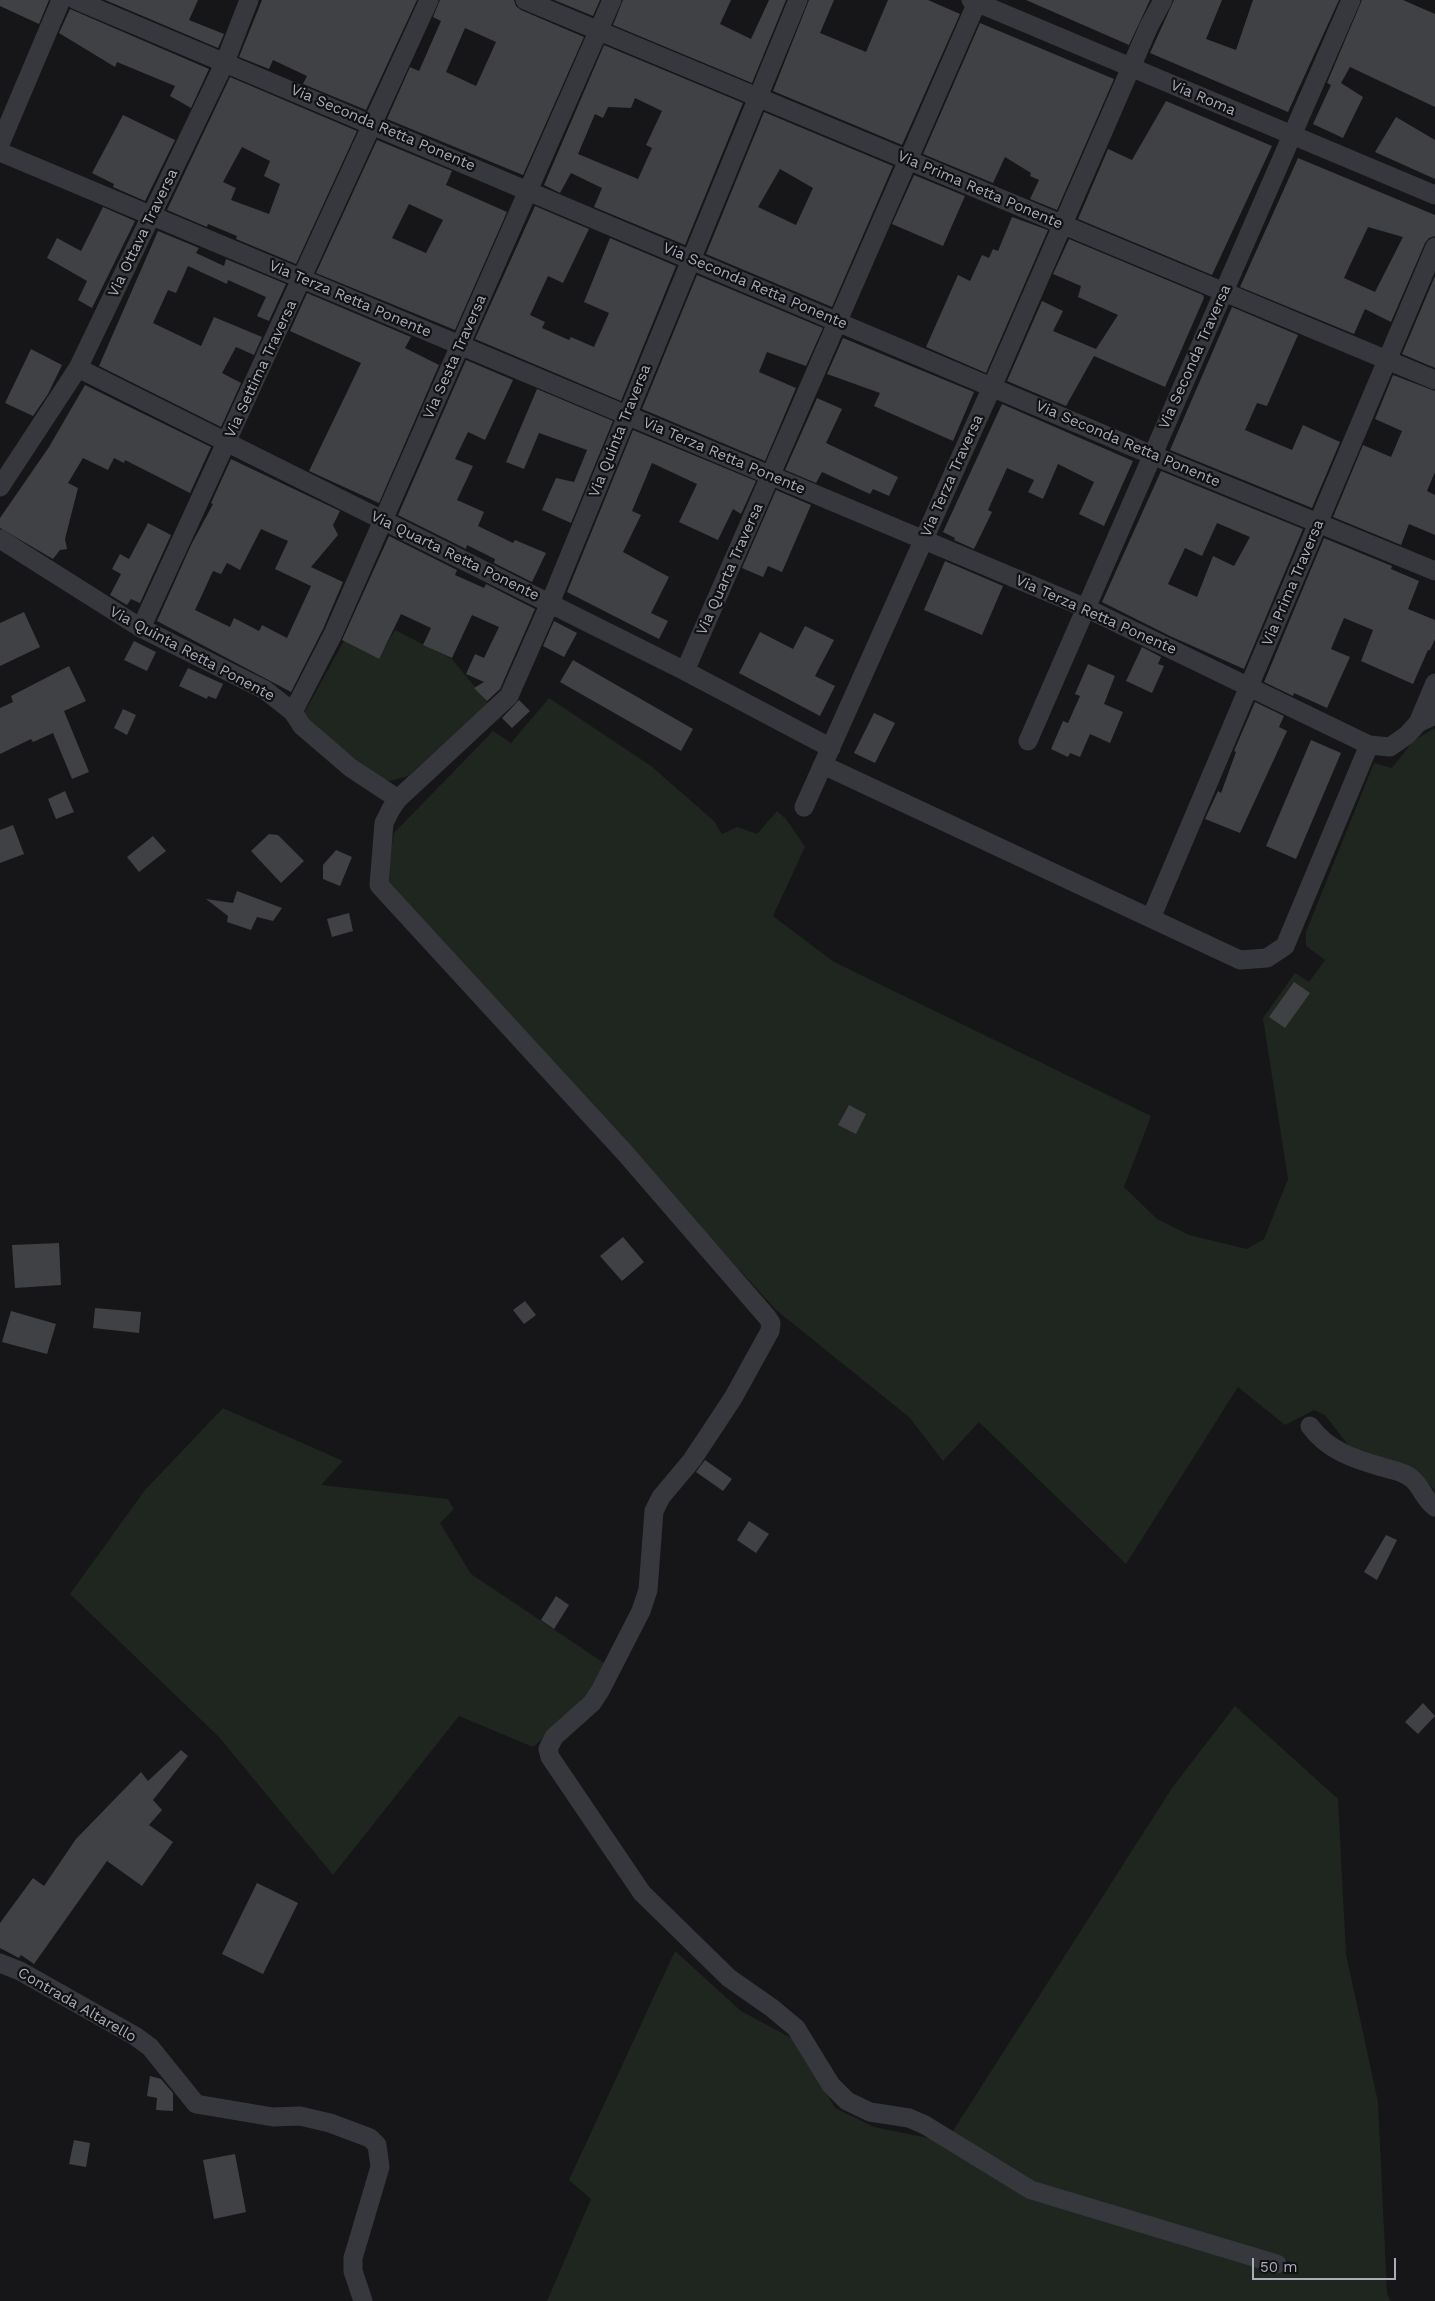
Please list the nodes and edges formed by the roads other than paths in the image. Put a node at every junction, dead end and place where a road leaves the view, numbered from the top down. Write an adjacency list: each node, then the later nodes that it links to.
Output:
1 (61, 0): 17 (street)
2 (76, 0): 12 (street, Via Seconda Retta Ponente)
3 (250, 0): 12 (street, Via Ottava Traversa)
4 (430, 0): 15 (street, Via Settima Traversa)
5 (525, 0): 11 (street, Via Prima Retta Ponente)
6 (612, 0): 11 (street, Via Sesta Traversa)
7 (798, 0): 14 (street, Via Quinta Traversa)
8 (1163, 0): 13 (street)
9 (1351, 0): 16 (street, Via Seconda Traversa)
10 (976, 1): 13 (street, Via Roma); 19 (street, Via Quarta Traversa)
11 (598, 30): 14 (street, Via Prima Retta Ponente); 20 (street, Via Sesta Traversa)
12 (225, 62): 15 (street, Via Seconda Retta Ponente); 22 (street, Via Ottava Traversa)
13 (1131, 67): 16 (street, Via Roma); 23 (street, Via Terza Traversa)
14 (758, 97): 19 (street, Via Prima Retta Ponente); 25 (street, Via Quinta Traversa)
15 (373, 124): 20 (street, Via Seconda Retta Ponente); 26 (street, Via Settima Traversa)
16 (1292, 135): 21 (street, Via Roma); 27 (street, Via Seconda Traversa)
17 (0, 144)
18 (0, 152): 22 (street, Via Terza Retta Ponente)
19 (908, 160): 23 (street, Via Prima Retta Ponente); 28 (street, Via Quarta Traversa)
20 (528, 190): 25 (street, Via Seconda Retta Ponente); 29 (street, Via Sesta Traversa)
21 (1435, 195)
22 (151, 215): 26 (street, Via Terza Retta Ponente); 31 (street, Via Ottava Traversa)
23 (1062, 224): 27 (street, Via Prima Retta Ponente); 33 (street, Via Terza Traversa)
24 (1435, 247): 30 (street, Via Prima Traversa)
25 (691, 259): 28 (street, Via Seconda Retta Ponente); 34 (street, Via Quinta Traversa)
26 (303, 279): 29 (street, Via Terza Retta Ponente); 35 (street, Via Settima Traversa)
27 (1224, 292): 30 (street, Via Prima Retta Ponente); 36 (street, Via Seconda Traversa)
28 (838, 321): 33 (street, Via Seconda Retta Ponente); 39 (street, Via Quarta Traversa)
29 (460, 345): 34 (street, Via Terza Retta Ponente); 41 (street, Via Sesta Traversa)
30 (1386, 360): 32 (street, Via Prima Retta Ponente); 42 (street, Via Prima Traversa)
31 (78, 368): 35 (street, Via Quarta Retta Ponente); 37 (street, Via Ottava Traversa)
32 (1435, 380)
33 (992, 387): 36 (street, Via Seconda Retta Ponente); 44 (street, Via Terza Traversa)
34 (627, 415): 39 (street, Via Terza Retta Ponente); 46 (street, Via Quinta Traversa)
35 (228, 443): 41 (street, Via Quarta Retta Ponente); 48 (street, Via Settima Traversa)
36 (1152, 455): 42 (street, Via Seconda Retta Ponente); 47 (street, Via Seconda Traversa)
37 (20, 457): 38 (street); 40 (street)
38 (0, 475)
39 (771, 475): 44 (street, Via Terza Retta Ponente); 49 (street, Via Quarta Traversa)
40 (0, 487)
41 (383, 520): 46 (street, Via Quarta Retta Ponente); 52 (street, Via Sesta Traversa)
42 (1318, 524): 45 (street, Via Seconda Retta Ponente); 51 (street, Via Prima Traversa)
43 (0, 539): 48 (street, Via Quinta Retta Ponente)
44 (924, 540): 47 (street, Via Terza Retta Ponente); 57 (street, Via Terza Traversa)
45 (1435, 572)
46 (550, 603): 49 (street, Via Quarta Retta Ponente); 58 (street, Via Quinta Traversa)
47 (1086, 608): 51 (street, Via Terza Retta Ponente); 55 (street, Via Seconda Traversa)
48 (141, 628): 52 (street, Via Quinta Retta Ponente)
49 (685, 671): 57 (street, Via Quarta Retta Ponente)
50 (1435, 683): 54 (street)
51 (1249, 687): 56 (street, Via Terza Retta Ponente); 60 (street, Via Prima Traversa)
52 (293, 712): 58 (street, Via Quinta Retta Ponente)
53 (1435, 714): 54 (street, Via Terza Retta Ponente)
54 (1418, 723): 56 (street, Via Terza Retta Ponente)
55 (1028, 741)
56 (1369, 745): 60 (street, Via Quarta Retta Ponente)
57 (827, 756): 59 (street, Via Terza Traversa); 60 (street, Via Quarta Retta Ponente)
58 (398, 799): 64 (street, Via Quinta Traversa)
59 (804, 807)
60 (1151, 918)
61 (1310, 1426): 62 (street)
62 (1435, 1507)
63 (0, 1963): 65 (street, Contrada Altarello)
64 (1277, 2264)
65 (363, 2301)

